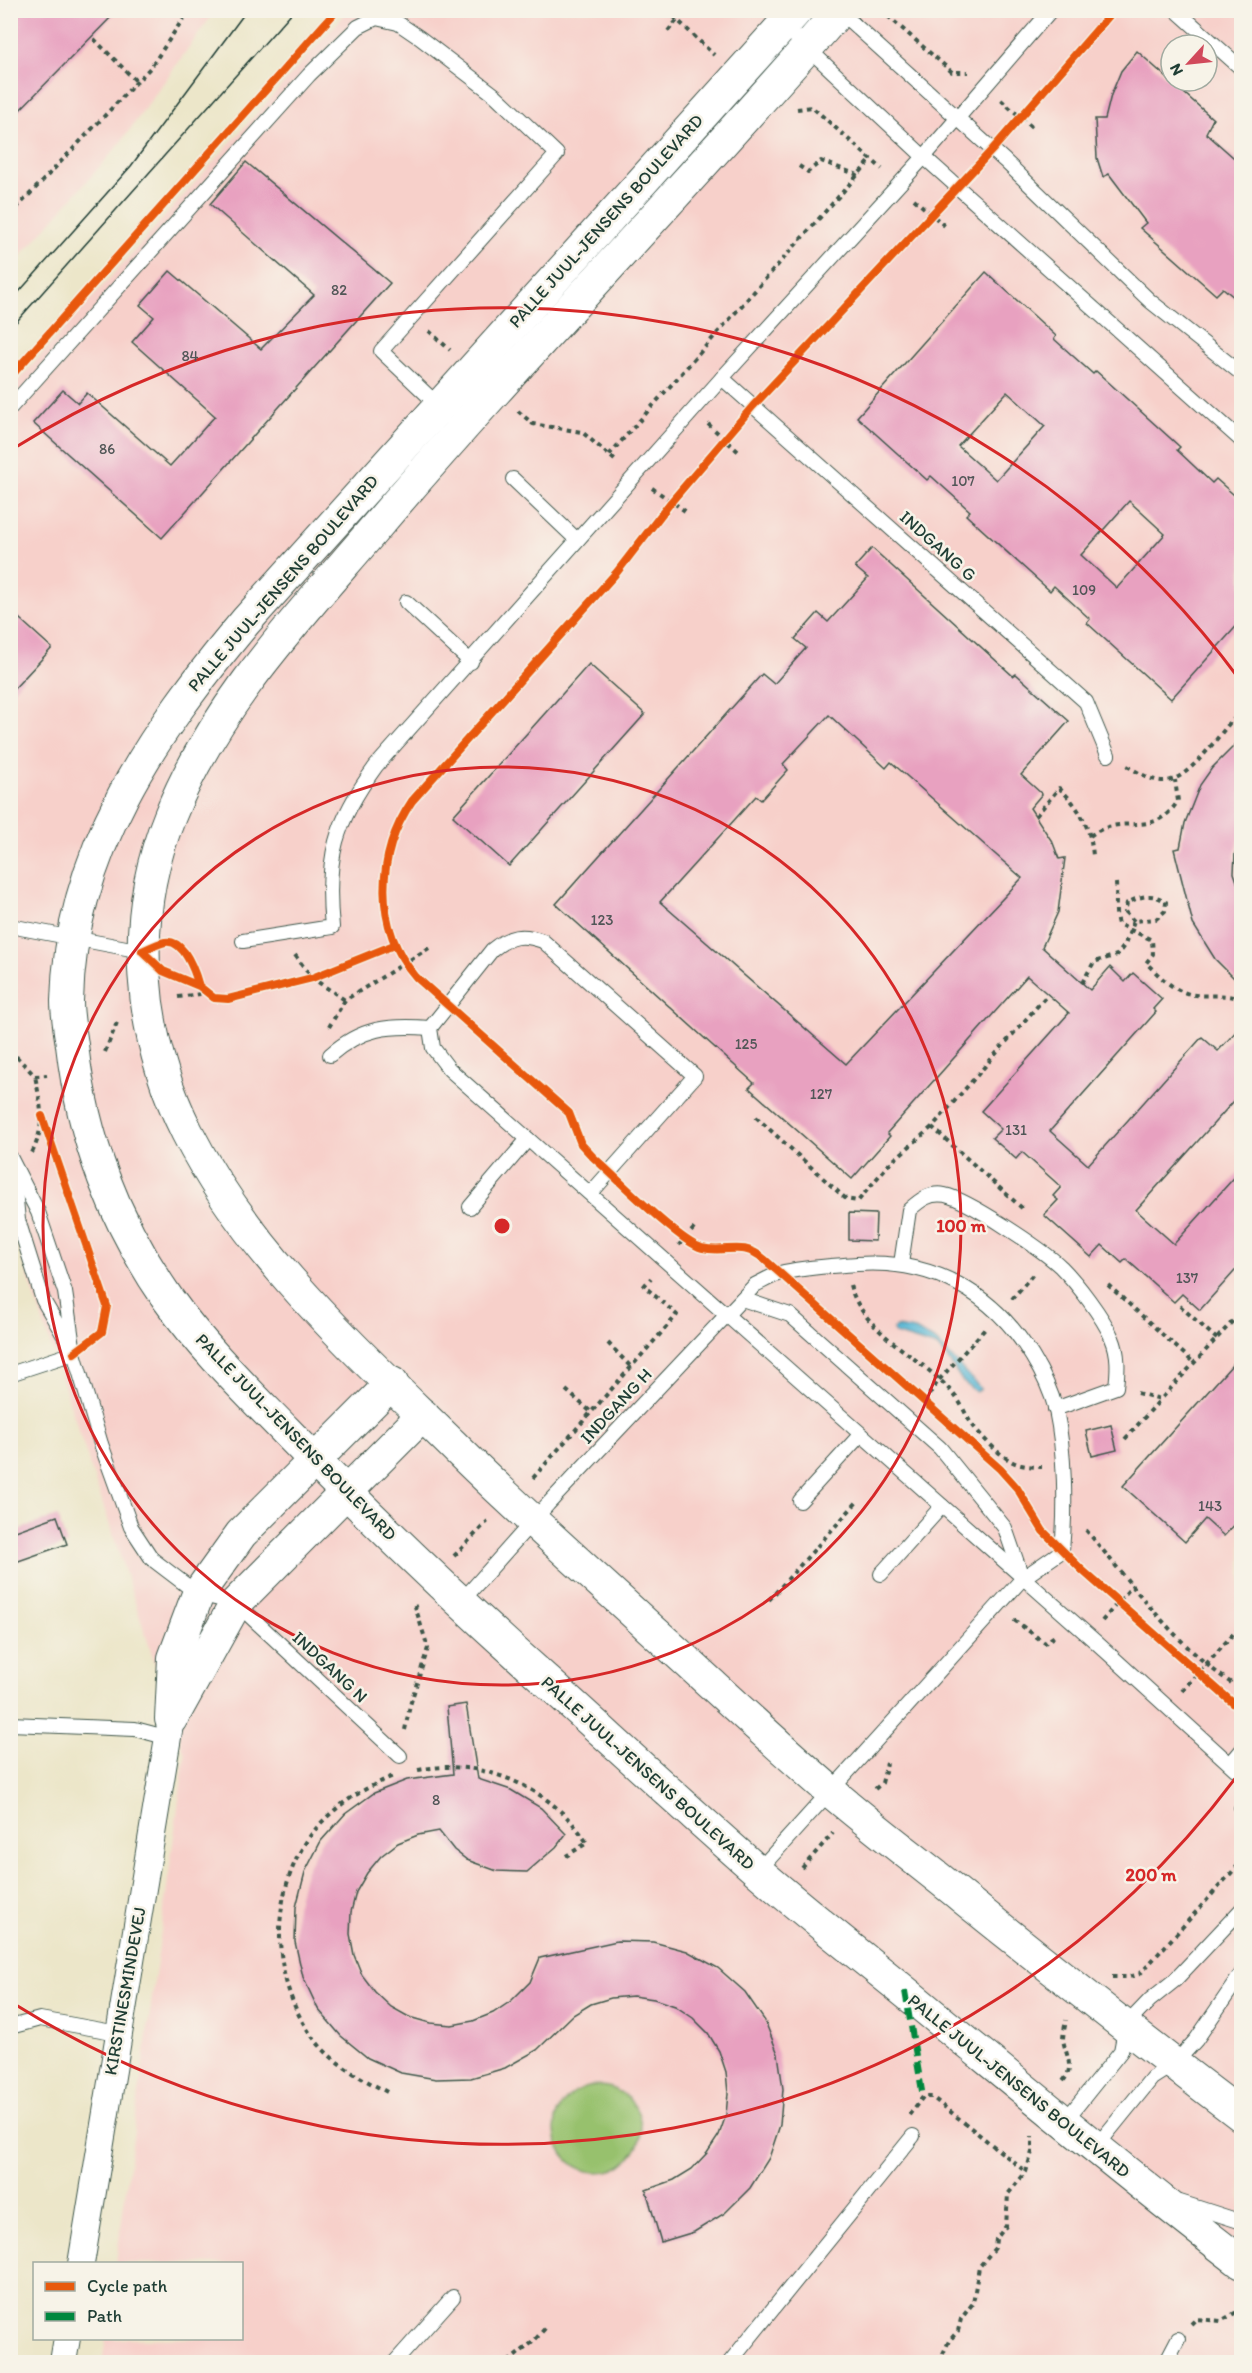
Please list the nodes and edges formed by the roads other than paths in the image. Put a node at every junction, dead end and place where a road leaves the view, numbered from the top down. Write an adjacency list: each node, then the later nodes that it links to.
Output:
1 (1051, 10): 7 (lane)
2 (1176, 10): 6 (lane)
3 (839, 11): 5 (street, PALLE JUUL-JENSENS BOULEVARD); 7 (lane)
4 (791, 18): 5 (lane); 11 (street, PALLE JUUL-JENSENS BOULEVARD)
5 (807, 48): 8 (lane); 13 (street, PALLE JUUL-JENSENS BOULEVARD)
6 (1242, 69)
7 (956, 117): 8 (lane); 9 (lane)
8 (924, 157): 10 (lane); 14 (lane)
9 (1242, 374)
10 (722, 378): 16 (lane); 19 (lane, INDGANG G)
11 (438, 405): 12 (lane); 13 (lane); 21 (street, PALLE JUUL-JENSENS BOULEVARD)
12 (10, 408)
13 (461, 427): 23 (street, PALLE JUUL-JENSENS BOULEVARD)
14 (1242, 441)
15 (513, 479): 16 (lane)
16 (577, 540): 18 (lane)
17 (406, 602): 18 (lane)
18 (471, 662): 22 (lane)
19 (1108, 755)
20 (10, 926): 21 (lane)
21 (73, 938): 23 (lane); 39 (street, PALLE JUUL-JENSENS BOULEVARD)
22 (243, 941)
23 (142, 951): 35 (street, PALLE JUUL-JENSENS BOULEVARD)
24 (429, 1028): 25 (lane); 26 (lane); 28 (lane)
25 (330, 1055)
26 (528, 1139): 28 (lane); 29 (lane)
27 (11, 1159): 33 (lane); 33 (lane)
28 (590, 1194): 32 (lane)
29 (470, 1208)
30 (901, 1264): 31 (lane, INDGANG H); 36 (lane, INDGANG H); 36 (lane)
31 (742, 1299): 32 (lane, INDGANG H); 45 (lane)
32 (727, 1315): 38 (lane); 43 (lane, INDGANG H)
33 (74, 1353): 34 (lane); 46 (lane)
34 (10, 1374)
35 (392, 1383): 37 (street, PALLE JUUL-JENSENS BOULEVARD); 39 (street, KIRSTINESMINDEVEJ)
36 (1056, 1409): 45 (lane, INDGANG H)
37 (423, 1415): 40 (street, KIRSTINESMINDEVEJ); 43 (street, PALLE JUUL-JENSENS BOULEVARD)
38 (861, 1434): 41 (lane); 42 (lane)
39 (314, 1460): 40 (street, PALLE JUUL-JENSENS BOULEVARD); 46 (street, KIRSTINESMINDEVEJ)
40 (347, 1492): 47 (street, KIRSTINESMINDEVEJ); 48 (street, PALLE JUUL-JENSENS BOULEVARD)
41 (800, 1501)
42 (942, 1506): 44 (lane); 45 (lane)
43 (533, 1521): 48 (lane, INDGANG H); 55 (street, PALLE JUUL-JENSENS BOULEVARD)
44 (881, 1574)
45 (1023, 1578): 53 (lane); 55 (lane)
46 (198, 1594): 47 (lane); 50 (street, KIRSTINESMINDEVEJ)
47 (236, 1603): 50 (street, KIRSTINESMINDEVEJ); 52 (lane, INDGANG N)
48 (459, 1603): 56 (street, PALLE JUUL-JENSENS BOULEVARD)
49 (10, 1724): 50 (lane)
50 (170, 1728): 61 (street, KIRSTINESMINDEVEJ)
51 (1242, 1750): 53 (lane)
52 (400, 1756)
53 (1231, 1763): 54 (lane)
54 (1242, 1775)
55 (842, 1801): 56 (lane); 59 (street, PALLE JUUL-JENSENS BOULEVARD)
56 (758, 1872): 64 (street, PALLE JUUL-JENSENS BOULEVARD)
57 (1242, 1909): 59 (lane)
58 (1242, 1973): 62 (lane)
59 (1126, 2025): 62 (street, PALLE JUUL-JENSENS BOULEVARD); 64 (lane)
60 (10, 2027): 61 (lane)
61 (117, 2033): 69 (street, KIRSTINESMINDEVEJ)
62 (1174, 2064): 63 (street, PALLE JUUL-JENSENS BOULEVARD); 66 (lane)
63 (1242, 2116)
64 (1065, 2122): 66 (street, PALLE JUUL-JENSENS BOULEVARD)
65 (913, 2136): 76 (lane)
66 (1096, 2147): 67 (street, PALLE JUUL-JENSENS BOULEVARD)
67 (1144, 2189): 68 (lane); 70 (street, PALLE JUUL-JENSENS BOULEVARD)
68 (1242, 2223)
69 (81, 2262)
70 (1242, 2263)
71 (453, 2297): 75 (lane)
72 (1178, 2339): 77 (lane)
73 (68, 2340): 74 (street)
74 (63, 2362)
75 (396, 2362)
76 (730, 2362)
77 (1166, 2362)

